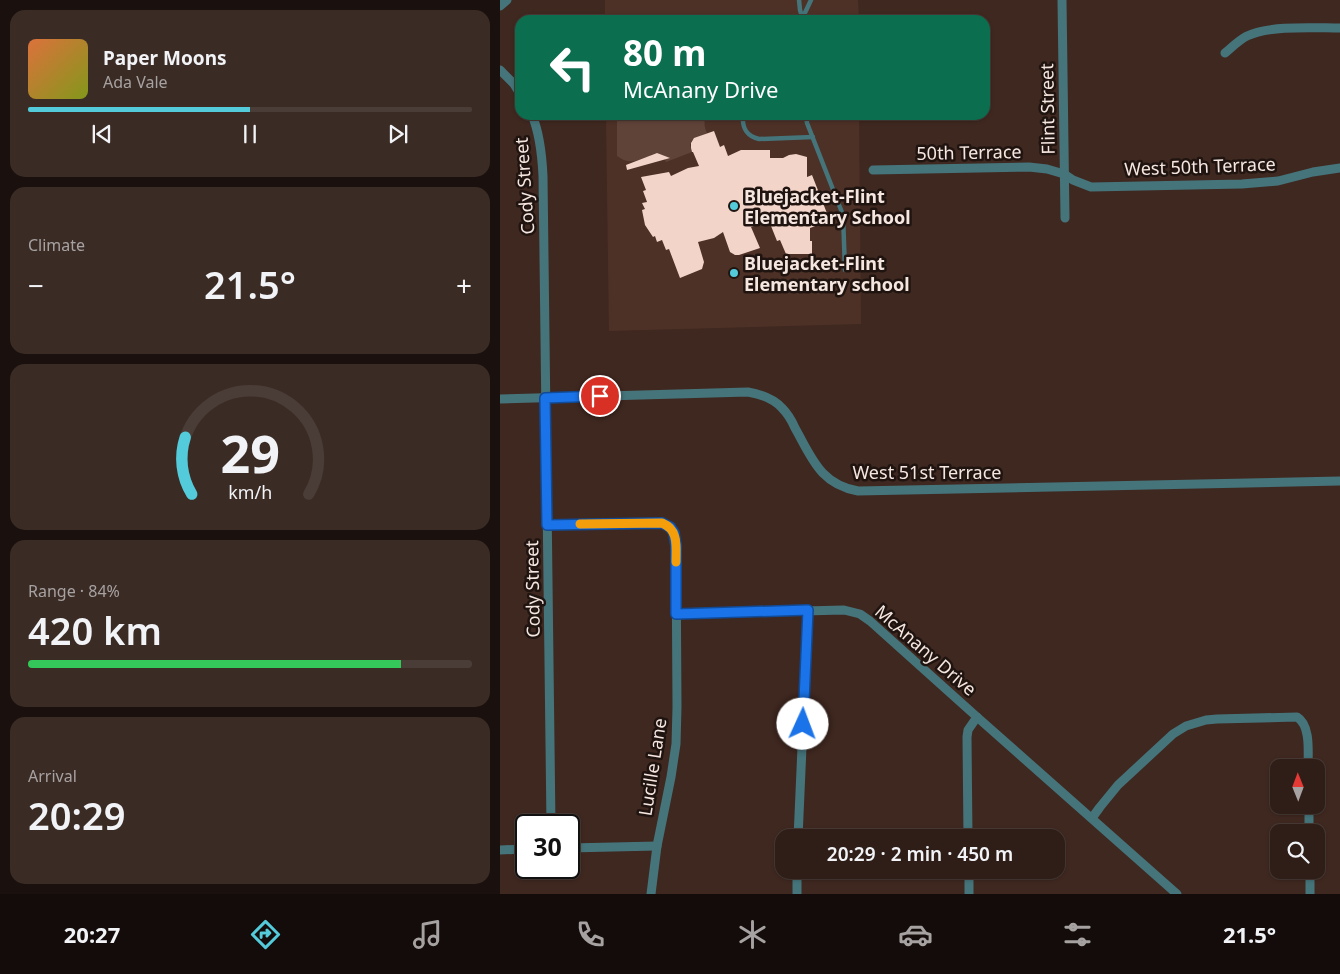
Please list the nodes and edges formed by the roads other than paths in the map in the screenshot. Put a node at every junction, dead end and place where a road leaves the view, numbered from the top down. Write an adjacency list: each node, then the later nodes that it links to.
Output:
1 (507, 0): 5 (street)
2 (799, 0): 6 (lane)
3 (811, 0): 7 (lane)
4 (1062, 0): 18 (street, Flint Street)
5 (500, 6)
6 (802, 15)
7 (804, 15)
8 (1340, 28): 9 (street)
9 (1225, 53)
10 (500, 70): 11 (street)
11 (515, 86)
12 (533, 120): 21 (street, Cody Street)
13 (743, 120): 15 (lane)
14 (807, 120): 15 (lane)
15 (812, 137): 20 (lane)
16 (1340, 168): 18 (street, West 50th Terrace)
17 (873, 170): 18 (street, 50th Terrace)
18 (1064, 174): 19 (street, Flint Street)
19 (1065, 218)
20 (845, 270)
21 (545, 398): 22 (street, West 51st Terrace); 23 (street, West 51st Terrace); 24 (street, Cody Street)
22 (500, 399)
23 (1340, 481)
24 (547, 525): 26 (street); 29 (street, Cody Street)
25 (808, 610): 26 (street, McAnany Drive); 27 (street, McAnany Drive); 31 (street)
26 (676, 614): 33 (street, Lucille Lane)
27 (977, 717): 30 (street, McAnany Drive); 32 (street)
28 (1308, 759): 30 (street)
29 (551, 814)
30 (1092, 818): 43 (street, McAnany Drive)
31 (798, 829)
32 (968, 829)
33 (656, 846): 34 (street); 40 (street, Lucille Lane)
34 (580, 848)
35 (515, 849): 36 (street)
36 (500, 850)
37 (797, 879): 41 (street)
38 (969, 879): 42 (street)
39 (1310, 879): 44 (street)
40 (651, 894)
41 (797, 894)
42 (969, 894)
43 (1177, 894)
44 (1310, 894)

